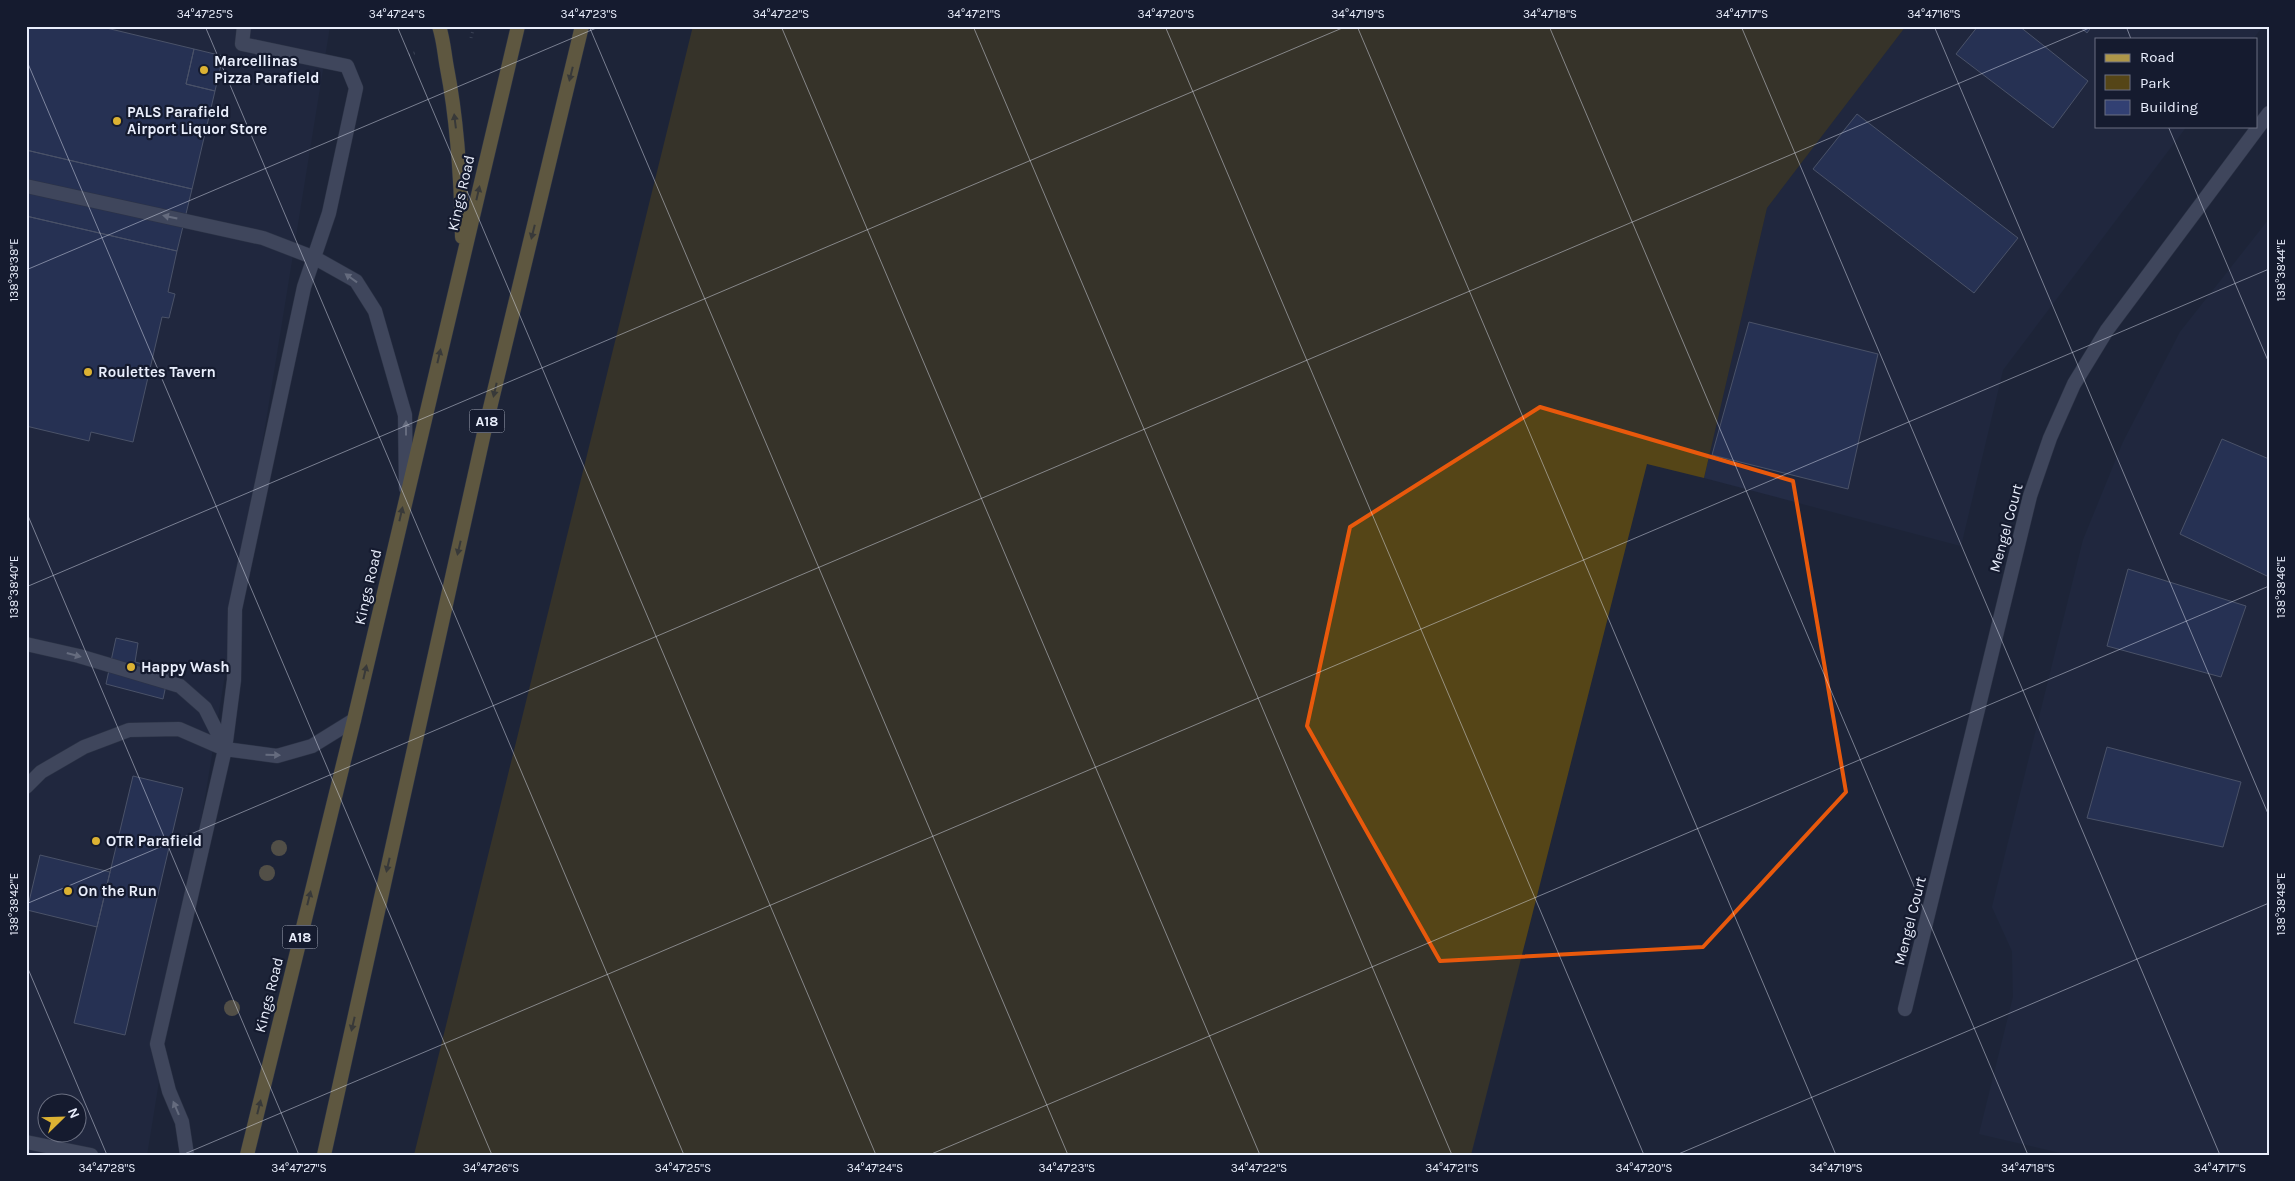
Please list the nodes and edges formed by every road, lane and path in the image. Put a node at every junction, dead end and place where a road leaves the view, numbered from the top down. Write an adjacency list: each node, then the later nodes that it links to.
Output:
1 (244, 26): 10 (street)
2 (439, 26): 9 (main road, one-way to 2)
3 (518, 26): 9 (main road, Kings Road / A18, one-way to 3)
4 (582, 26): 21 (main road, A18, one-way to 21)
5 (2269, 113): 6 (street, Mengel Court)
6 (2258, 128)
7 (2258, 128): 16 (street, Mengel Court)
8 (26, 186): 10 (street, one-way to 8)
9 (462, 257): 11 (main road, Kings Road / A18, one-way to 9)
10 (315, 258): 11 (street, one-way to 10); 14 (street)
11 (406, 494): 13 (main road, Kings Road / A18, one-way to 11)
12 (26, 644): 14 (street, one-way to 14)
13 (354, 720): 14 (street, one-way to 13); 20 (main road, Kings Road / A18, one-way to 13)
14 (225, 749): 15 (street); 19 (street, one-way to 14)
15 (26, 787)
16 (1905, 1009)
17 (26, 1142): 18 (street)
18 (91, 1155)
19 (188, 1155)
20 (247, 1155)
21 (324, 1155)

